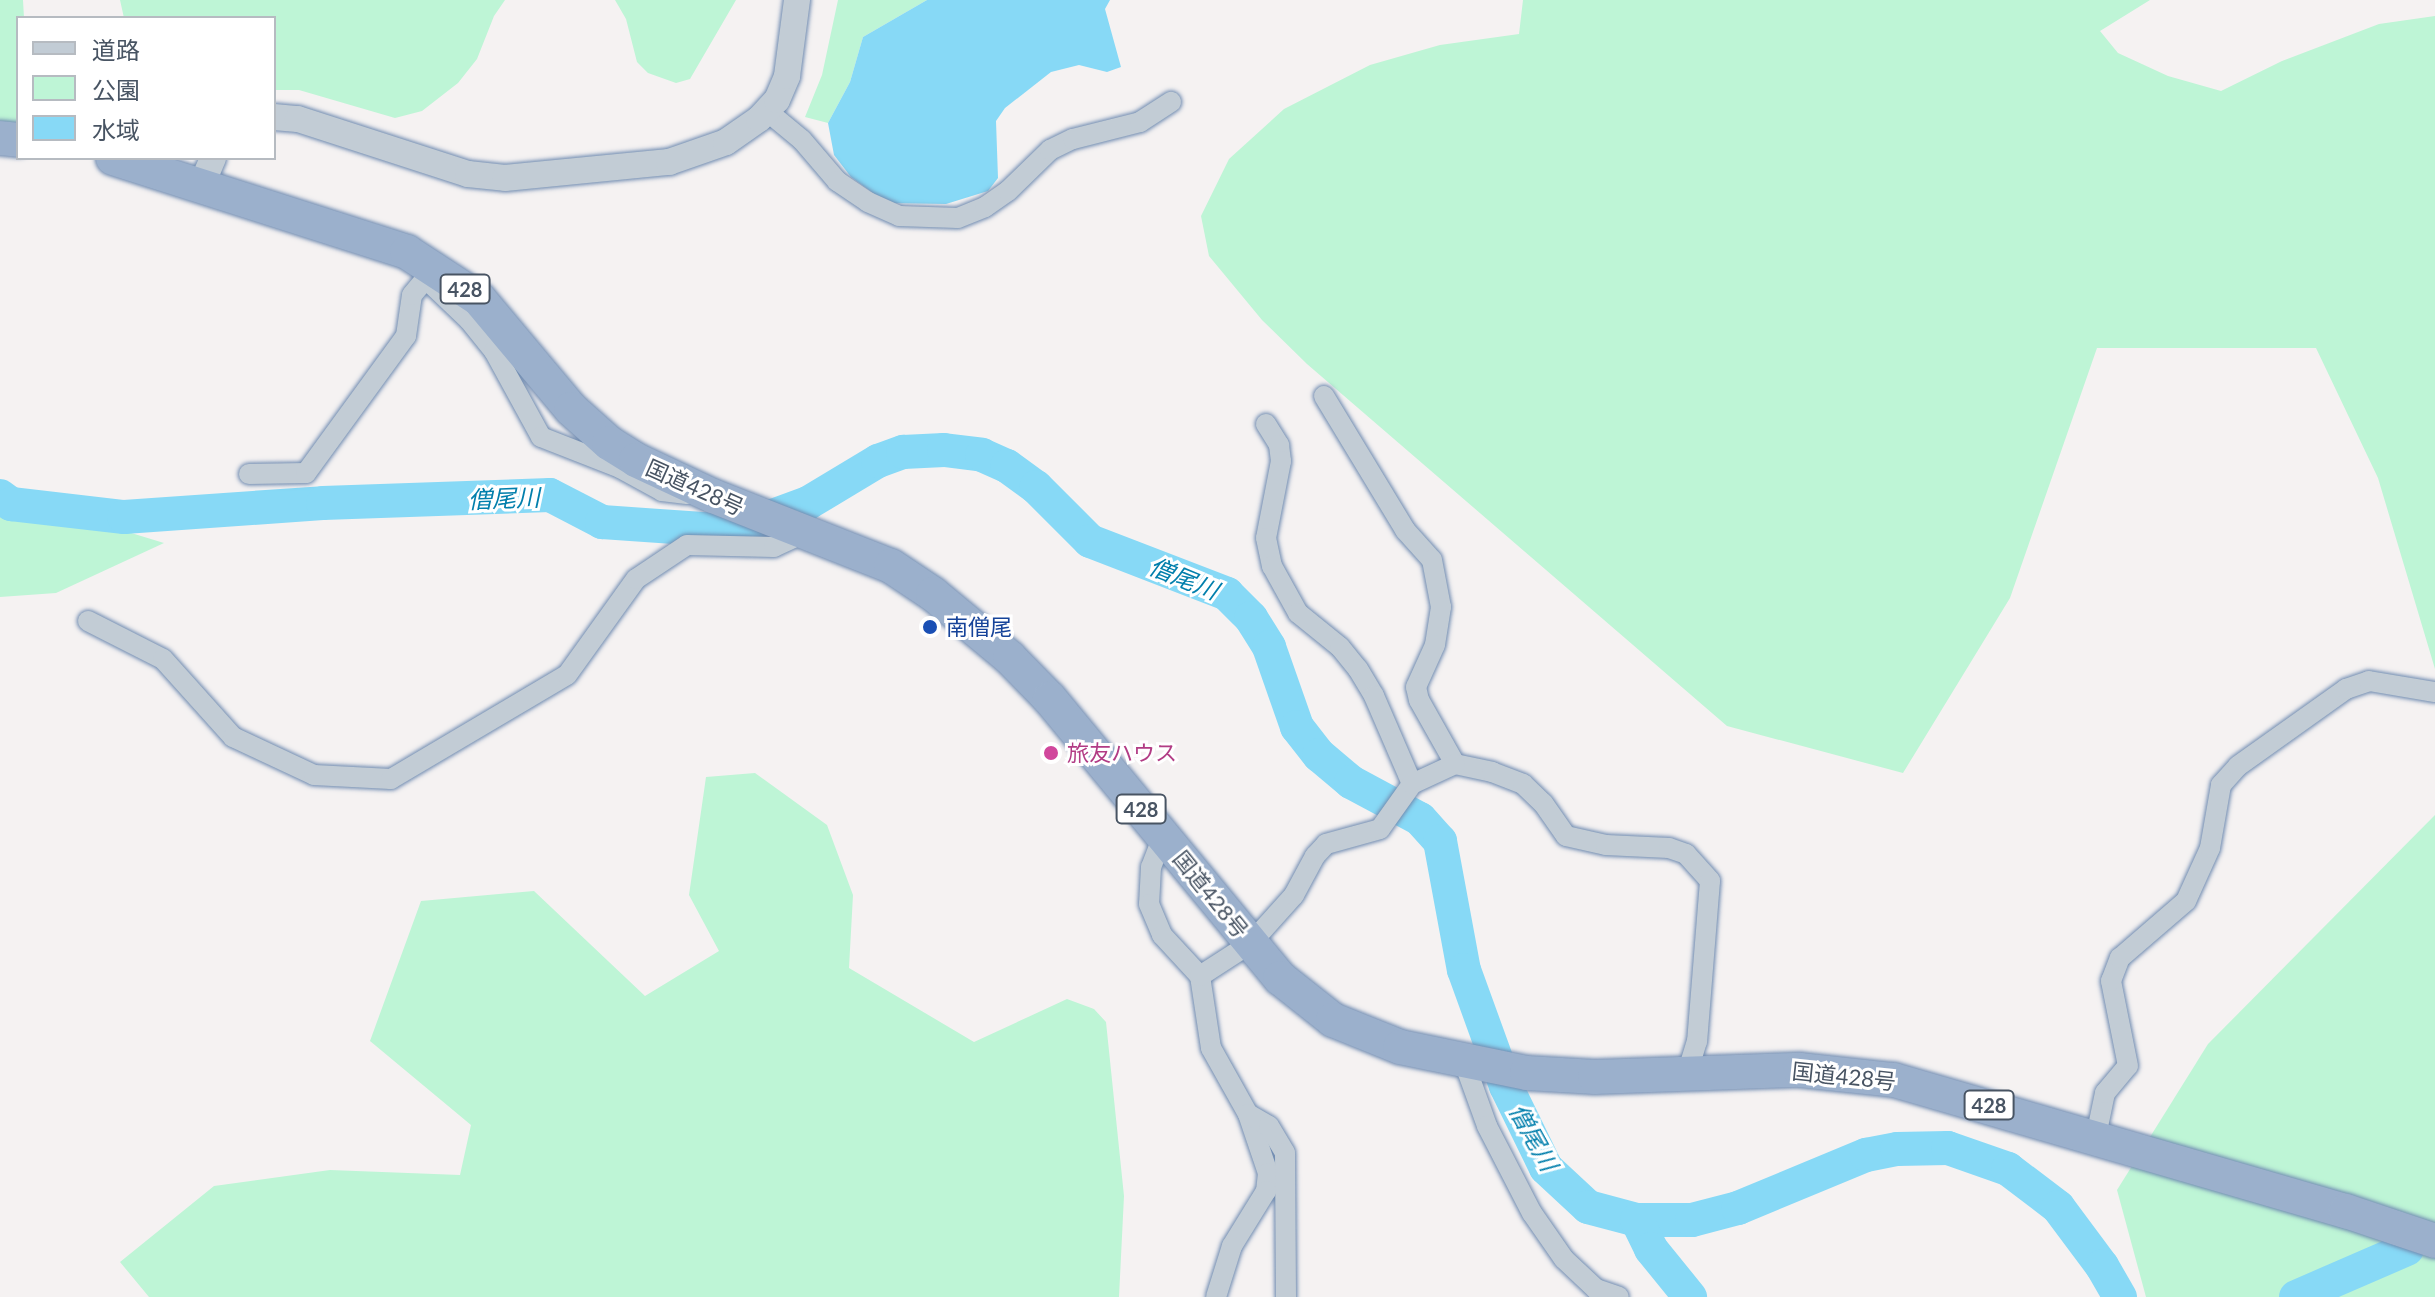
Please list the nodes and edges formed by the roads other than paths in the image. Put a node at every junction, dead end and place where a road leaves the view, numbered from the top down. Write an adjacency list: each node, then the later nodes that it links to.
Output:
1 (797, 0): 3 (street)
2 (1171, 102): 3 (street)
3 (767, 111): 4 (street)
4 (276, 117)
5 (127, 160): 6 (highway, 国道428号 / 428)
6 (207, 171): 7 (highway, 国道428号 / 428)
7 (430, 273): 10 (street); 11 (highway, 国道428号 / 428)
8 (1324, 396): 14 (street)
9 (1266, 424): 15 (street)
10 (249, 474)
11 (800, 530): 12 (street); 16 (highway, 国道428号 / 428)
12 (88, 621)
13 (2435, 692): 22 (street)
14 (1455, 764): 15 (street); 20 (street)
15 (1412, 784): 17 (street)
16 (1163, 836): 17 (highway, 国道428号 / 428); 18 (street)
17 (1251, 943): 18 (street); 19 (highway, 国道428号 / 428)
18 (1200, 976): 21 (street)
19 (1495, 1068): 20 (highway, 国道428号 / 428); 24 (street)
20 (1687, 1073): 22 (highway, 国道428号 / 428)
21 (1248, 1114): 25 (street); 26 (street)
22 (2096, 1136): 23 (highway, 国道428号 / 428)
23 (2435, 1241)
24 (1582, 1288): 27 (street)
25 (1216, 1297)
26 (1286, 1297)
27 (1619, 1297)

